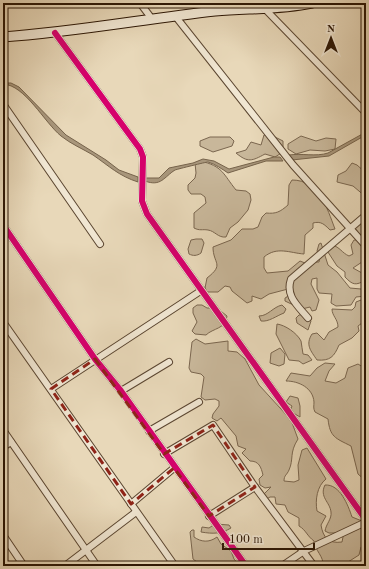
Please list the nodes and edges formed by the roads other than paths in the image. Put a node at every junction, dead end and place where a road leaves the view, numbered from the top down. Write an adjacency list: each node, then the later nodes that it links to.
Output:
1 (140, 3): 7 (street)
2 (312, 3): 5 (main road)
3 (213, 7): 4 (main road); 6 (main road)
4 (247, 7): 5 (main road)
5 (266, 10): 11 (street)
6 (176, 17): 7 (main road); 13 (street)
7 (152, 19): 8 (main road)
8 (55, 33): 9 (main road); 17 (street)
9 (3, 37)
10 (3, 104): 15 (street)
11 (366, 114)
12 (366, 215): 13 (street)
13 (350, 228): 16 (street); 18 (street)
14 (4, 229): 20 (street)
15 (100, 244)
16 (366, 246)
17 (202, 290): 20 (street); 35 (street)
18 (308, 318)
19 (3, 322): 22 (street)
20 (95, 359): 22 (street); 23 (street)
21 (169, 362): 23 (street)
22 (51, 389): 32 (street)
23 (121, 391): 26 (street)
24 (199, 402): 26 (street)
25 (3, 430): 27 (street)
26 (149, 431): 29 (street)
27 (11, 442): 28 (street); 37 (street)
28 (3, 447)
29 (164, 454): 30 (street); 31 (street)
30 (174, 468): 32 (street); 34 (street)
31 (255, 487): 34 (street); 38 (street)
32 (131, 504): 33 (street)
33 (136, 512): 37 (street); 42 (street)
34 (209, 516): 43 (street)
35 (366, 521): 38 (street)
36 (3, 534): 39 (street)
37 (86, 550): 40 (street); 41 (street)
38 (304, 551): 44 (street); 45 (street)
39 (24, 566)
40 (64, 566)
41 (97, 566)
42 (175, 566)
43 (246, 566)
44 (282, 566)
45 (314, 566)

